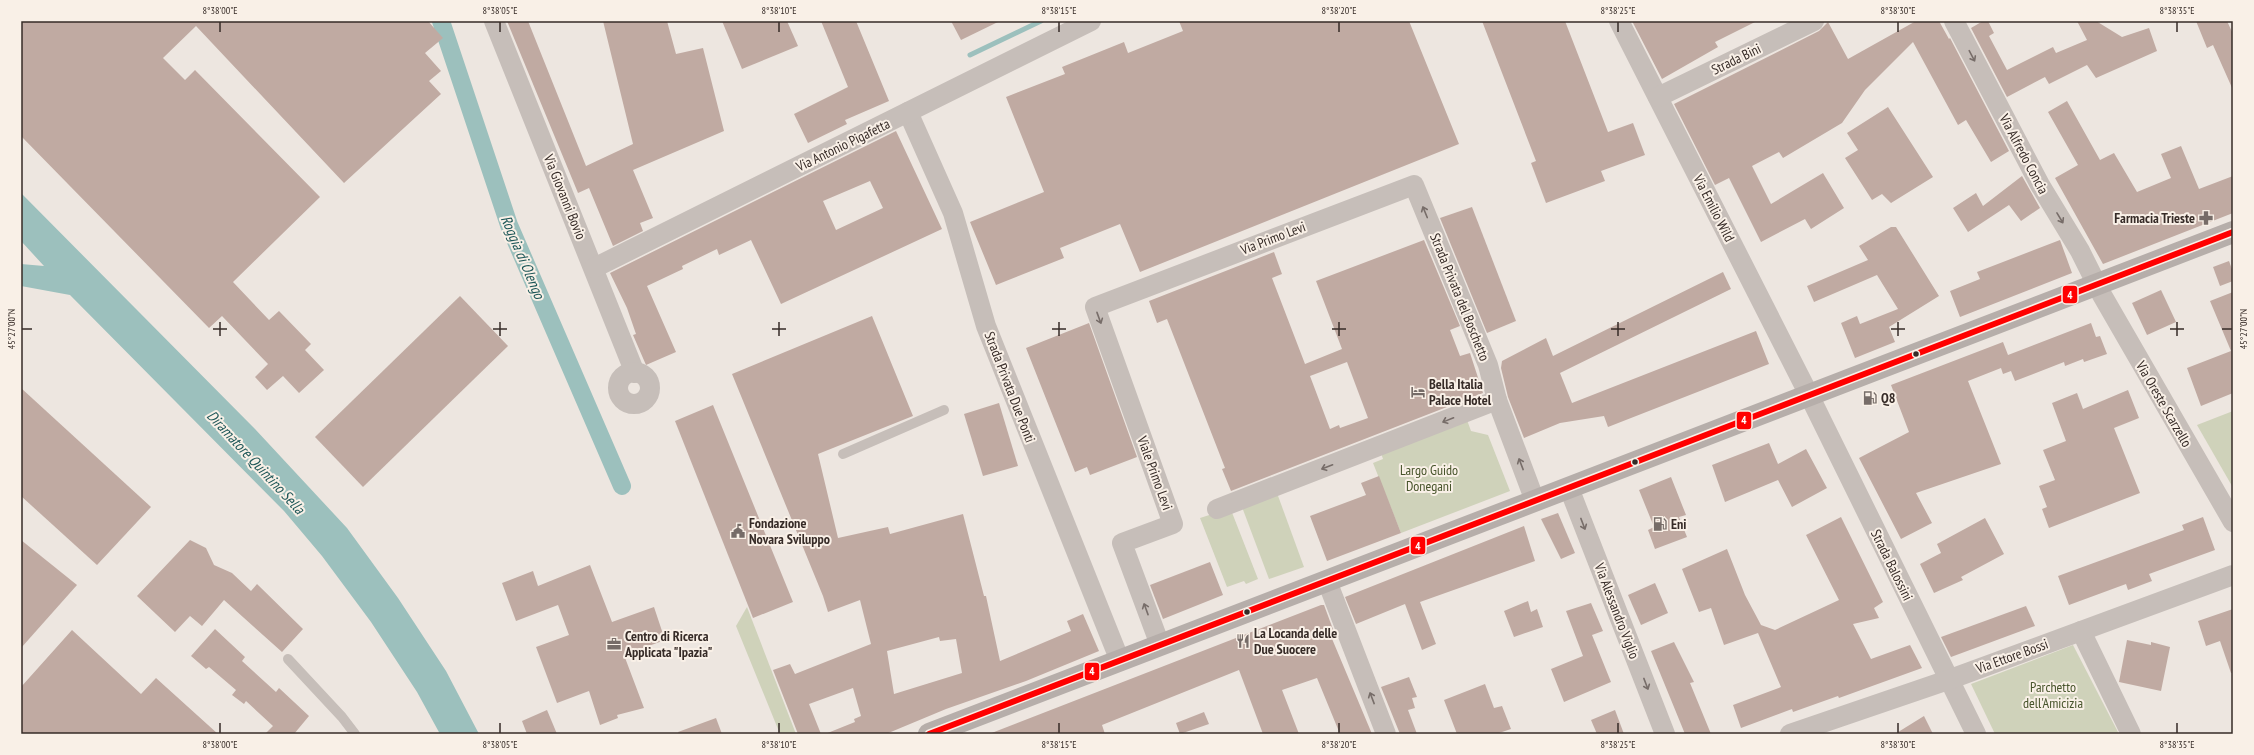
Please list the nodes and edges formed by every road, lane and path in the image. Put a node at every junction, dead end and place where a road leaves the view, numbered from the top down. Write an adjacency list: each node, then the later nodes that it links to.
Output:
1 (494, 21): 10 (street, Via Giovanni Bovio)
2 (1091, 21): 7 (street, Via Antonio Pigafetta)
3 (1619, 21): 6 (street, Via Emilio Wild)
4 (1814, 21): 6 (street, Strada Bini)
5 (1954, 21): 11 (street, Via Alfredo Concia, one-way to 11)
6 (1658, 97): 14 (street, Via Emilio Wild)
7 (908, 112): 10 (street, Via Antonio Pigafetta); 27 (street, Strada Privata Due Ponti)
8 (1414, 185): 12 (street, Via Primo Levi); 15 (street, Strada Privata del Boschetto, one-way to 8)
9 (2233, 232): 11 (main road)
10 (594, 268): 13 (street, Via Giovanni Bovio)
11 (2096, 285): 14 (main road); 21 (street, Via Oreste Scarzello)
12 (1133, 293): 25 (street, Viale Primo Levi)
13 (635, 373)
14 (1809, 395): 18 (main road); 28 (street, Strada Balossini)
15 (1497, 400): 19 (street, Strada Privata del Boschetto, one-way to 15); 20 (street, one-way to 20)
16 (944, 410): 17 (lane)
17 (843, 454)
18 (1569, 488): 19 (main road); 32 (street, Via Alessandro Viglio, one-way to 32)
19 (1535, 501): 23 (main road)
20 (1217, 508)
21 (2233, 522)
22 (2233, 575): 24 (street, Via Ettore Bossi)
23 (1327, 581): 25 (main road); 31 (street, one-way to 23)
24 (2081, 631): 28 (street, Via Ettore Bossi); 35 (street)
25 (1160, 646): 27 (main road)
26 (288, 659): 29 (lane)
27 (1120, 661): 30 (main road)
28 (1948, 680): 33 (street, Via Ettore Bossi); 34 (street, Strada Balossini)
29 (355, 734)
30 (929, 734)
31 (1386, 734)
32 (1665, 734)
33 (1790, 734)
34 (1976, 734)
35 (2131, 734)

